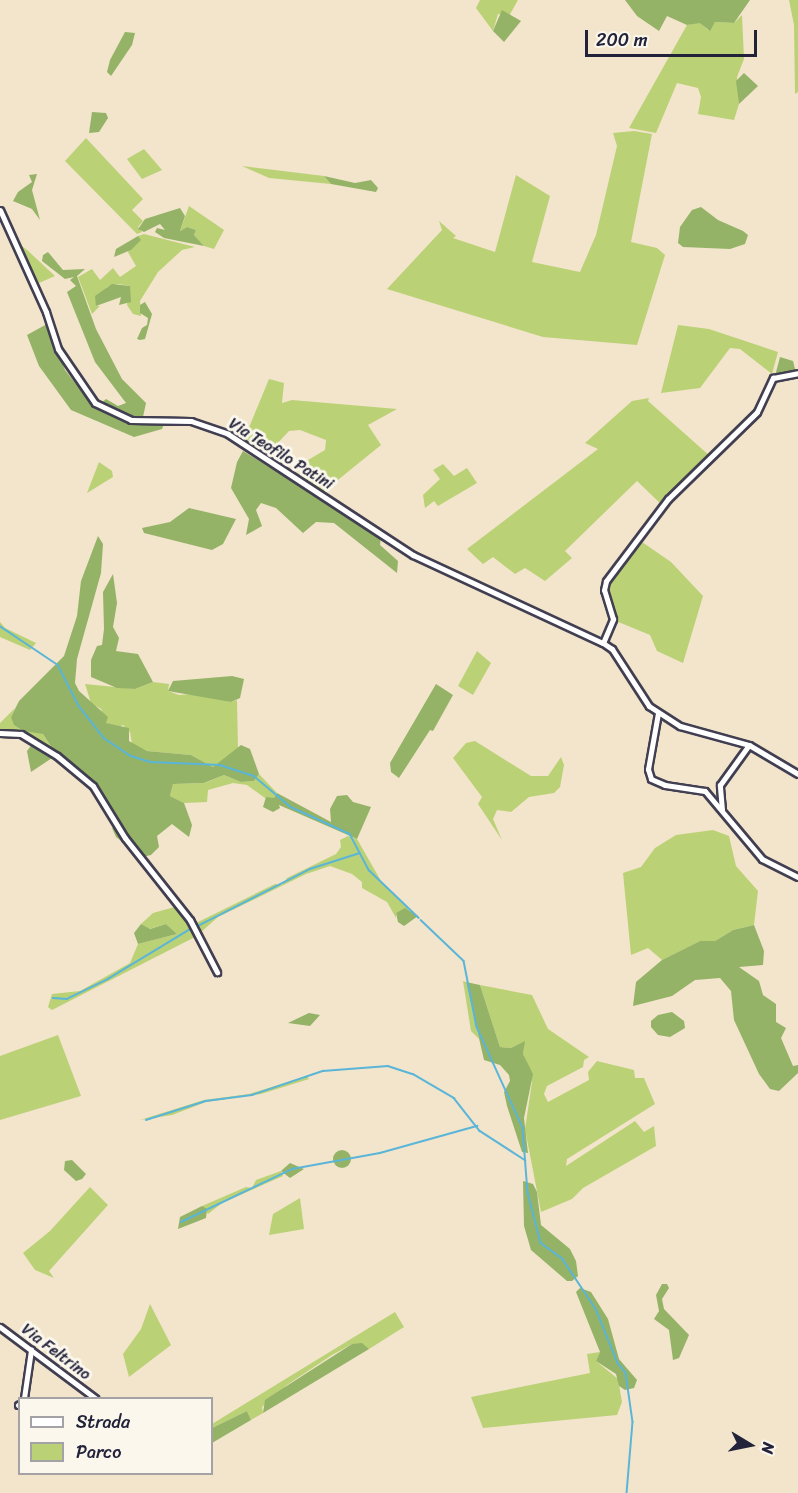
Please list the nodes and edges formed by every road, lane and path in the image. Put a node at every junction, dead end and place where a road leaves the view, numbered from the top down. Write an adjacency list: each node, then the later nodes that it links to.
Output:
1 (0, 210): 3 (street, Via Teofilo Patini)
2 (0, 231): 3 (street)
3 (9, 232): 5 (street, Via Teofilo Patini)
4 (798, 373): 5 (street)
5 (603, 643): 6 (street, Via Teofilo Patini)
6 (658, 713): 8 (street); 10 (street)
7 (0, 733): 12 (street)
8 (748, 745): 9 (street); 10 (street)
9 (798, 774)
10 (723, 811): 11 (street)
11 (798, 877)
12 (217, 972)
13 (0, 1327): 14 (street, Via Feltrino)
14 (31, 1350): 15 (street); 16 (street, Via Feltrino)
15 (24, 1397)
16 (94, 1397)

